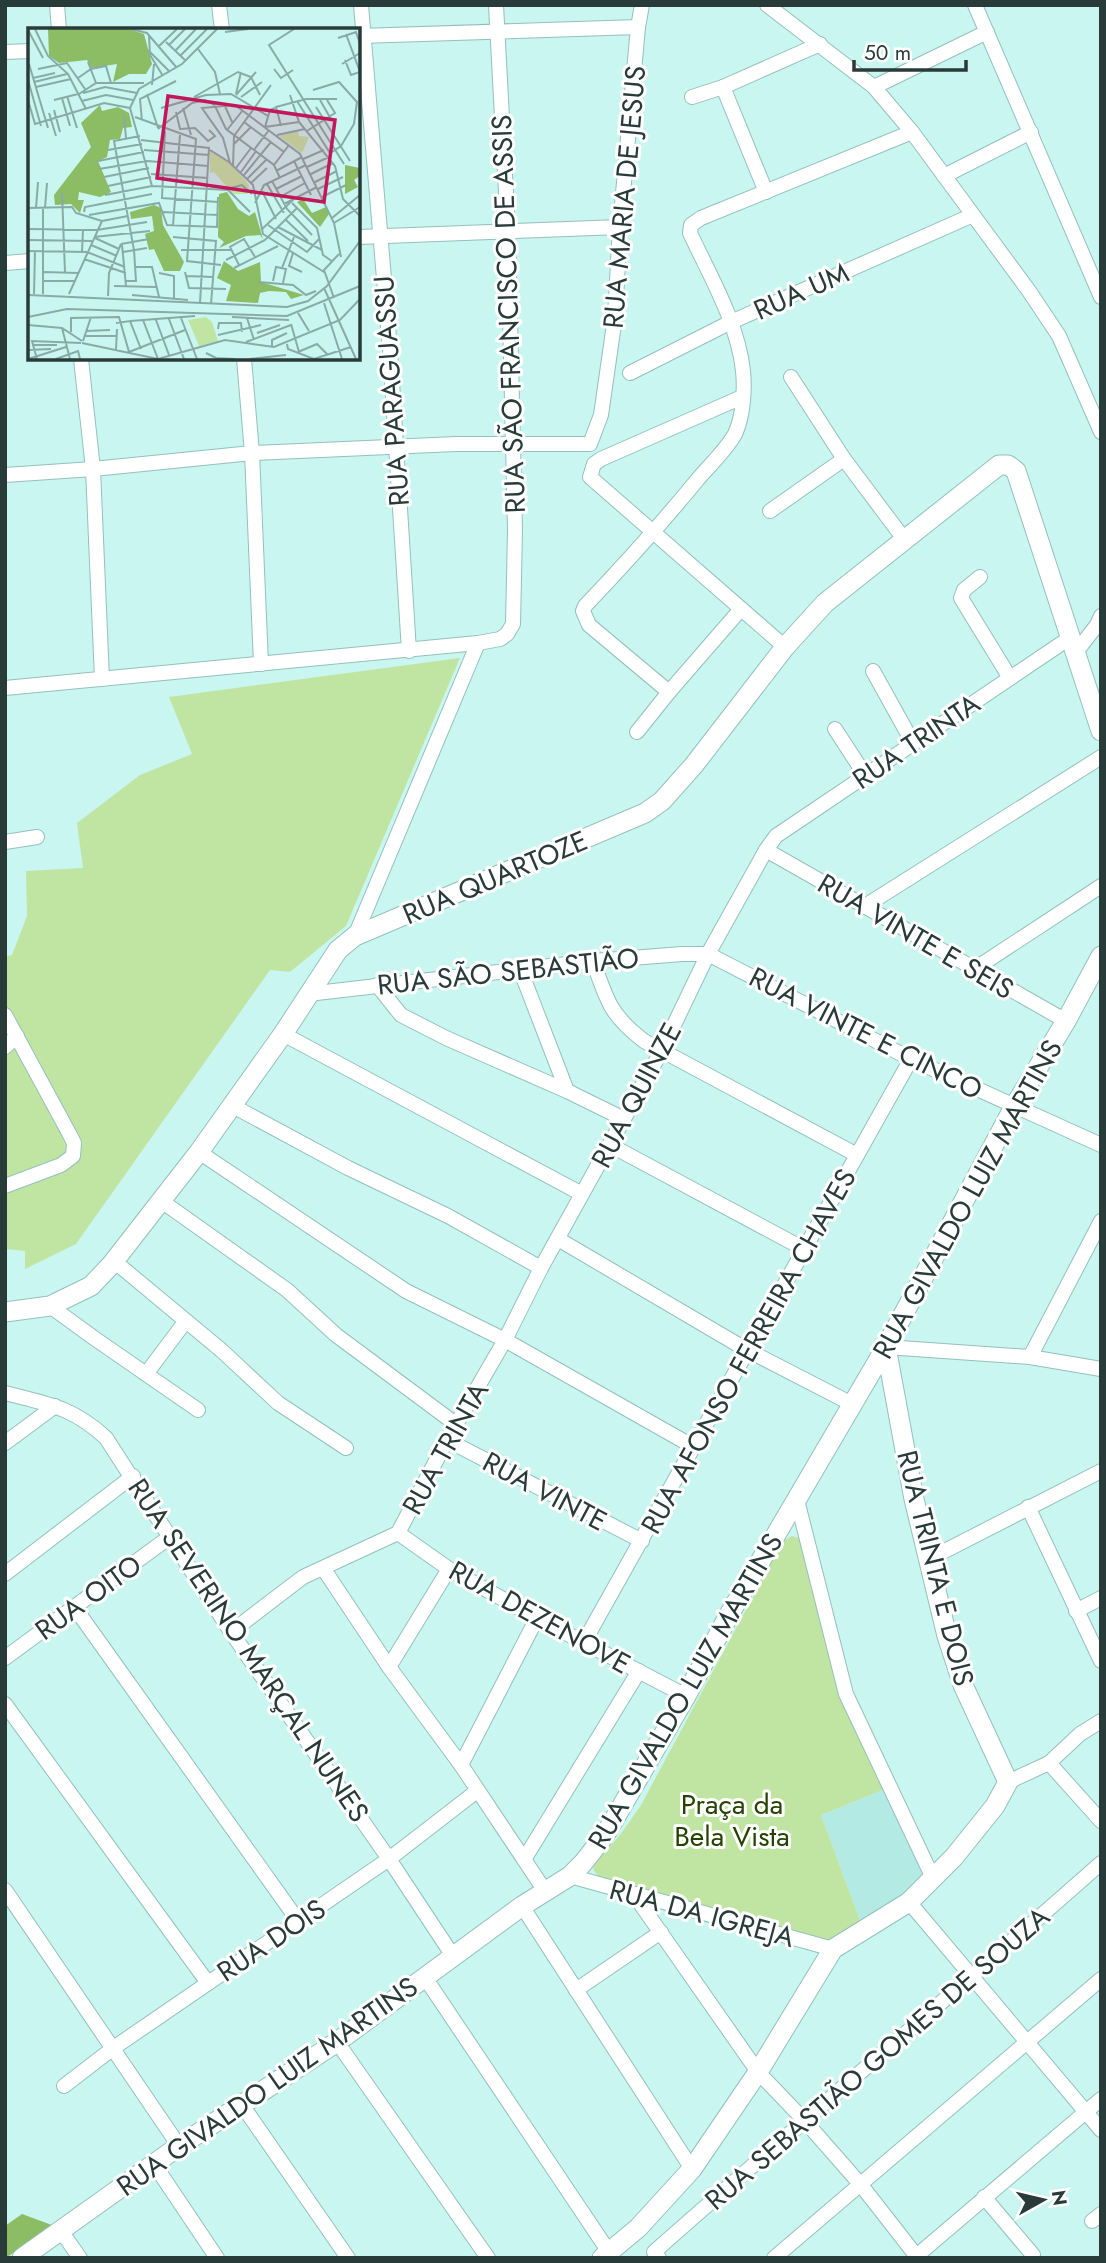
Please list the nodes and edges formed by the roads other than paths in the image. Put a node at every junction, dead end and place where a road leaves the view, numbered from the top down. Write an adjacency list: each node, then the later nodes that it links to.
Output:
1 (57, 5): 9 (street)
2 (219, 5): 10 (street)
3 (360, 5): 13 (street, RUA PARAGUASSU)
4 (496, 5): 12 (street, RUA SÃO FRANCISCO DE ASSIS)
5 (642, 5): 8 (street, RUA MARIA DE JESUS)
6 (975, 5): 11 (street)
7 (769, 6): 14 (street)
8 (638, 27): 12 (street); 25 (street, RUA MARIA DE JESUS)
9 (59, 28)
10 (222, 28)
11 (987, 32): 18 (street); 21 (street)
12 (498, 33): 13 (street); 26 (street, RUA SÃO FRANCISCO DE ASSIS)
13 (360, 36): 27 (street, RUA PARAGUASSU)
14 (820, 44): 17 (street); 18 (street)
15 (28, 51): 16 (street)
16 (5, 52)
17 (723, 87): 19 (street); 23 (street)
18 (874, 87): 20 (street)
19 (692, 97)
20 (912, 132): 22 (street); 23 (street)
21 (1031, 132): 22 (street); 31 (street)
22 (944, 176): 24 (street)
23 (766, 192): 32 (street)
24 (973, 215): 32 (street, RUA UM); 38 (street)
25 (620, 227): 26 (street); 40 (street, RUA MARIA DE JESUS)
26 (508, 230): 27 (street); 40 (street, RUA SÃO FRANCISCO DE ASSIS)
27 (380, 236): 28 (street); 39 (street, RUA PARAGUASSU)
28 (360, 237)
29 (28, 261): 30 (street)
30 (5, 263)
31 (1101, 297)
32 (731, 322): 35 (street, RUA UM); 37 (street)
33 (81, 360): 43 (street)
34 (244, 360): 41 (street)
35 (630, 373)
36 (791, 377): 42 (street)
37 (742, 397): 46 (street); 46 (street)
38 (1101, 432)
39 (395, 446): 40 (street); 41 (street); 54 (street, RUA PARAGUASSU)
40 (513, 446): 51 (street, RUA SÃO FRANCISCO DE ASSIS)
41 (252, 453): 43 (street); 55 (street)
42 (844, 459): 45 (street); 47 (street)
43 (93, 469): 44 (street); 58 (street)
44 (5, 475)
45 (770, 511)
46 (653, 534): 49 (street); 60 (street)
47 (904, 539): 52 (street, RUA QUARTOZE); 53 (street, RUA QUARTOZE)
48 (980, 577): 57 (street)
49 (741, 609): 53 (street); 60 (street)
50 (1101, 615): 52 (street)
51 (478, 643): 54 (street); 72 (street)
52 (1073, 644): 57 (street, RUA TRINTA); 62 (street)
53 (785, 647): 72 (street, RUA QUARTOZE)
54 (409, 651): 55 (street)
55 (261, 664): 58 (street)
56 (873, 671): 64 (street)
57 (1010, 678): 64 (street, RUA TRINTA)
58 (102, 679): 59 (street)
59 (5, 688)
60 (669, 692): 63 (street)
61 (835, 729): 66 (street)
62 (1101, 731)
63 (637, 733)
64 (913, 743): 66 (street, RUA TRINTA)
65 (1101, 757): 71 (street)
66 (865, 775): 69 (street, RUA TRINTA)
67 (37, 837): 68 (street)
68 (5, 842)
69 (766, 850): 71 (street, RUA VINTE E SEIS); 73 (street, RUA QUINZE)
70 (1101, 886): 77 (street)
71 (865, 906): 77 (street, RUA VINTE E SEIS)
72 (355, 936): 79 (street, RUA QUARTOZE)
73 (708, 954): 75 (street, RUA SÃO SEBASTIÃO); 85 (street, RUA QUINZE); 86 (street, RUA VINTE E CINCO)
74 (1101, 956): 81 (street, RUA GIVALDO LUIZ MARTINS)
75 (593, 961): 76 (street, RUA SÃO SEBASTIÃO); 85 (street)
76 (520, 969): 78 (street, RUA SÃO SEBASTIÃO); 87 (street)
77 (974, 970): 81 (street, RUA VINTE E SEIS)
78 (376, 985): 79 (street, RUA SÃO SEBASTIÃO); 87 (street)
79 (308, 994): 82 (street, RUA QUARTOZE)
80 (5, 1016): 83 (street)
81 (1066, 1021): 89 (street, RUA GIVALDO LUIZ MARTINS)
82 (283, 1034): 88 (street, RUA QUARTOZE); 96 (street)
83 (17, 1036): 84 (street); 95 (street)
84 (5, 1047)
85 (662, 1050): 90 (street, RUA QUINZE); 94 (street)
86 (911, 1059): 89 (street, RUA VINTE E CINCO); 94 (street, RUA AFONSO FERREIRA CHAVES)
87 (567, 1091): 90 (street)
88 (232, 1105): 93 (street, RUA QUARTOZE); 103 (street)
89 (1014, 1107): 92 (street, RUA VINTE E CINCO); 108 (street, RUA GIVALDO LUIZ MARTINS)
90 (624, 1119): 91 (street, RUA QUINZE)
91 (610, 1144): 96 (street, RUA QUINZE); 101 (street)
92 (1101, 1145)
93 (199, 1153): 97 (street, RUA QUARTOZE); 107 (street)
94 (857, 1155): 101 (street, RUA AFONSO FERREIRA CHAVES)
95 (5, 1186)
96 (582, 1194): 99 (street, RUA QUINZE)
97 (160, 1200): 102 (street, RUA QUARTOZE); 117 (street)
98 (1101, 1221): 100 (street)
99 (558, 1239): 103 (street, RUA QUINZE); 109 (street)
100 (1094, 1248): 110 (street)
101 (804, 1249): 109 (street, RUA AFONSO FERREIRA CHAVES)
102 (114, 1261): 104 (street, RUA QUARTOZE); 106 (street)
103 (541, 1268): 107 (street, RUA QUINZE)
104 (51, 1306): 105 (street, RUA QUARTOZE); 112 (street)
105 (5, 1312)
106 (185, 1322): 112 (street); 121 (street)
107 (505, 1340): 117 (street, RUA TRINTA); 120 (street)
108 (886, 1347): 110 (street); 114 (street, RUA GIVALDO LUIZ MARTINS); 129 (street, RUA TRINTA E DOIS)
109 (747, 1350): 114 (street); 120 (street, RUA AFONSO FERREIRA CHAVES)
110 (1030, 1357): 111 (street)
111 (1101, 1369)
112 (146, 1374): 116 (street)
113 (5, 1393): 115 (street, RUA SEVERINO MARÇAL NUNES)
114 (852, 1404): 124 (street, RUA GIVALDO LUIZ MARTINS)
115 (55, 1406): 119 (street); 123 (street, RUA SEVERINO MARÇAL NUNES)
116 (198, 1410)
117 (457, 1424): 118 (street, RUA TRINTA)
118 (447, 1440): 126 (street, RUA TRINTA); 128 (street, RUA VINTE)
119 (5, 1443)
120 (694, 1447): 128 (street, RUA AFONSO FERREIRA CHAVES)
121 (346, 1448)
122 (1101, 1471): 125 (street)
123 (133, 1476): 127 (street, RUA SEVERINO MARÇAL NUNES); 132 (street)
124 (797, 1500): 143 (street, RUA GIVALDO LUIZ MARTINS); 155 (street)
125 (1028, 1507): 129 (street); 135 (street)
126 (398, 1533): 130 (street, RUA TRINTA); 131 (street, RUA DEZENOVE)
127 (171, 1536): 134 (street, RUA OITO); 137 (street, RUA SEVERINO MARÇAL NUNES)
128 (642, 1541): 138 (street, RUA AFONSO FERREIRA CHAVES)
129 (929, 1559): 148 (street, RUA TRINTA E DOIS)
130 (323, 1568): 137 (street, RUA TRINTA); 141 (street)
131 (449, 1569): 136 (street, RUA DEZENOVE); 141 (street)
132 (5, 1574)
133 (1101, 1598): 135 (street)
134 (75, 1608): 139 (street, RUA OITO); 161 (street)
135 (1076, 1611): 140 (street)
136 (537, 1618): 138 (street, RUA DEZENOVE); 147 (street)
137 (231, 1632): 152 (street, RUA SEVERINO MARÇAL NUNES)
138 (584, 1642): 142 (street, RUA DEZENOVE)
139 (5, 1658)
140 (1101, 1661)
141 (389, 1667): 147 (street)
142 (639, 1671): 143 (street, RUA DEZENOVE); 151 (street)
143 (686, 1696): 154 (street, RUA GIVALDO LUIZ MARTINS)
144 (5, 1704): 168 (street)
145 (1101, 1721): 146 (street)
146 (1049, 1763): 148 (street); 150 (street)
147 (461, 1765): 149 (street)
148 (1008, 1782): 155 (street)
149 (477, 1791): 151 (street); 152 (street, RUA DOIS)
150 (1101, 1821)
151 (525, 1858): 157 (street)
152 (389, 1859): 161 (street, RUA DOIS); 164 (street, RUA SEVERINO MARÇAL NUNES)
153 (1101, 1863): 166 (street, RUA SEBASTIÃO GOMES DE SOUZA)
154 (570, 1876): 157 (street, RUA GIVALDO LUIZ MARTINS); 158 (street, RUA DA IGREJA)
155 (933, 1878): 159 (street)
156 (5, 1890): 172 (street)
157 (545, 1891): 160 (street, RUA GIVALDO LUIZ MARTINS)
158 (635, 1896): 162 (street); 163 (street, RUA DA IGREJA)
159 (909, 1902): 163 (street); 166 (street)
160 (522, 1906): 164 (street, RUA GIVALDO LUIZ MARTINS); 169 (street)
161 (299, 1922): 168 (street, RUA DOIS)
162 (661, 1932): 169 (street); 173 (street)
163 (833, 1949): 173 (street)
164 (453, 1956): 165 (street, RUA GIVALDO LUIZ MARTINS)
165 (424, 1976): 170 (street, RUA GIVALDO LUIZ MARTINS); 186 (street)
166 (971, 1978): 171 (street); 178 (street, RUA SEBASTIÃO GOMES DE SOUZA)
167 (1101, 1979): 171 (street)
168 (208, 1983): 172 (street, RUA DOIS)
169 (576, 1990): 182 (street)
170 (337, 2042): 176 (street, RUA GIVALDO LUIZ MARTINS); 194 (street)
171 (1027, 2042): 177 (street); 183 (street)
172 (112, 2049): 174 (street, RUA DOIS); 180 (street)
173 (758, 2072): 178 (street); 182 (street)
174 (64, 2086)
175 (1101, 2099): 177 (street)
176 (242, 2105): 180 (street, RUA GIVALDO LUIZ MARTINS); 193 (street)
177 (1085, 2113): 179 (street); 184 (street)
178 (804, 2120): 183 (street); 187 (street, RUA SEBASTIÃO GOMES DE SOUZA)
179 (1101, 2130)
180 (179, 2146): 181 (street, RUA GIVALDO LUIZ MARTINS)
181 (154, 2164): 185 (street, RUA GIVALDO LUIZ MARTINS); 192 (street)
182 (692, 2169): 186 (street)
183 (860, 2185): 189 (street); 195 (street)
184 (984, 2197): 188 (street); 189 (street)
185 (61, 2231): 190 (street, RUA GIVALDO LUIZ MARTINS); 191 (street)
186 (605, 2255)
187 (656, 2255)
188 (1033, 2255)
189 (916, 2257)
190 (22, 2258)
191 (80, 2258)
192 (217, 2258)
193 (348, 2258)
194 (488, 2258)
195 (774, 2258)

